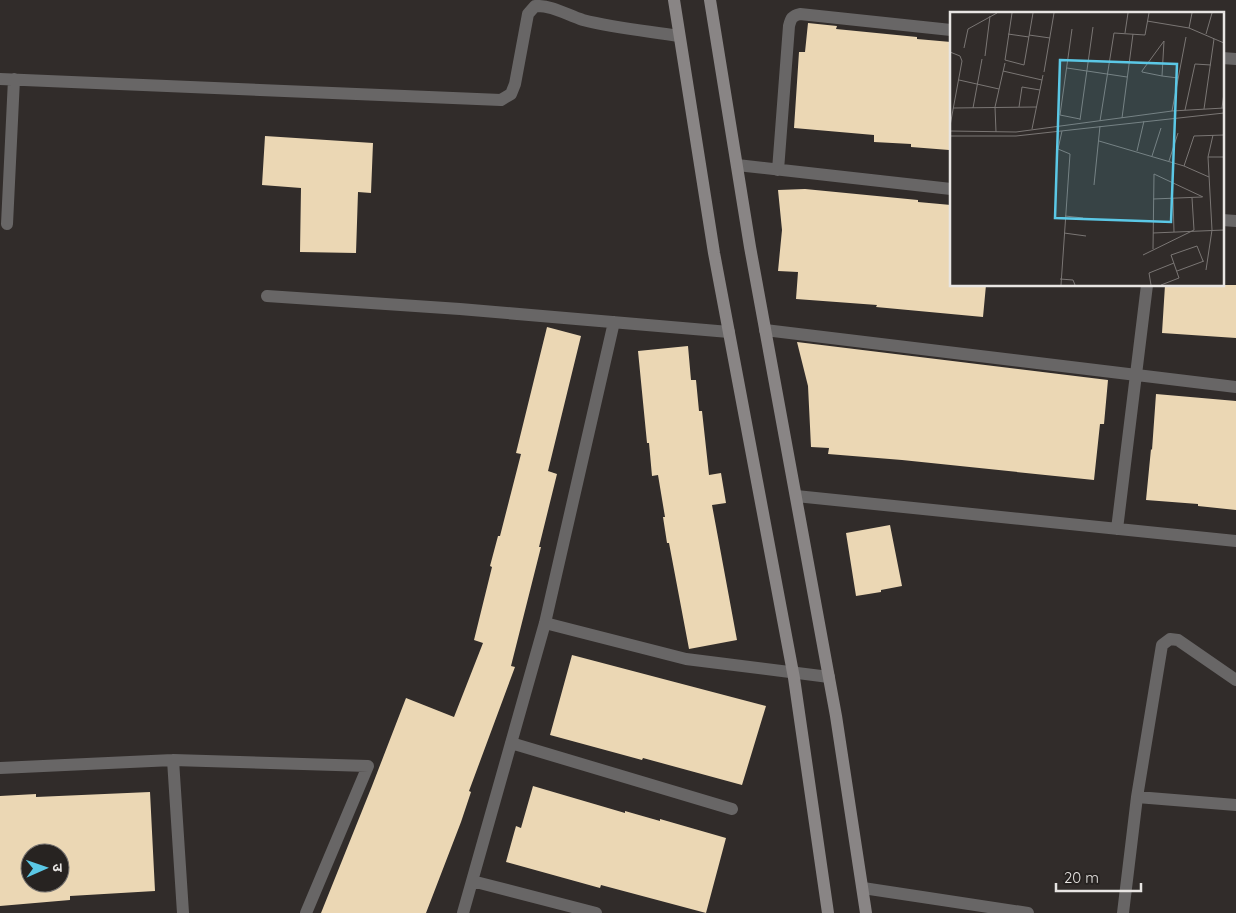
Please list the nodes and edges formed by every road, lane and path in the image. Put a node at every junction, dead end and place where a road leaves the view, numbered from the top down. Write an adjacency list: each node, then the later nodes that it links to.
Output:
1 (674, 0): 4 (main road)
2 (710, 0): 7 (main road)
3 (950, 30): 8 (street)
4 (679, 36): 6 (street); 15 (main road)
5 (0, 79): 6 (street)
6 (14, 80): 10 (street)
7 (737, 166): 8 (street); 14 (main road)
8 (778, 170): 9 (street)
9 (950, 189)
10 (8, 224)
11 (1147, 286): 16 (street)
12 (267, 296): 13 (street)
13 (614, 322): 15 (street); 21 (street)
14 (765, 330): 16 (street); 18 (main road)
15 (729, 332): 22 (main road)
16 (1136, 375): 17 (street); 19 (street)
17 (1236, 387)
18 (796, 496): 19 (street); 23 (main road)
19 (1117, 529): 20 (street)
20 (1236, 541)
21 (545, 623): 22 (street); 25 (street)
22 (793, 672): 23 (street); 37 (main road)
23 (829, 677): 32 (main road)
24 (1236, 680): 28 (street)
25 (511, 742): 30 (street); 31 (street)
26 (173, 760): 27 (street); 33 (street); 34 (street)
27 (0, 768)
28 (1137, 797): 29 (street); 40 (street)
29 (1236, 805)
30 (732, 809)
31 (472, 881): 35 (street); 36 (street)
32 (863, 888): 38 (main road); 39 (street)
33 (183, 913)
34 (306, 913)
35 (463, 913)
36 (596, 913)
37 (828, 913)
38 (866, 913)
39 (1028, 913)
40 (1123, 913)

